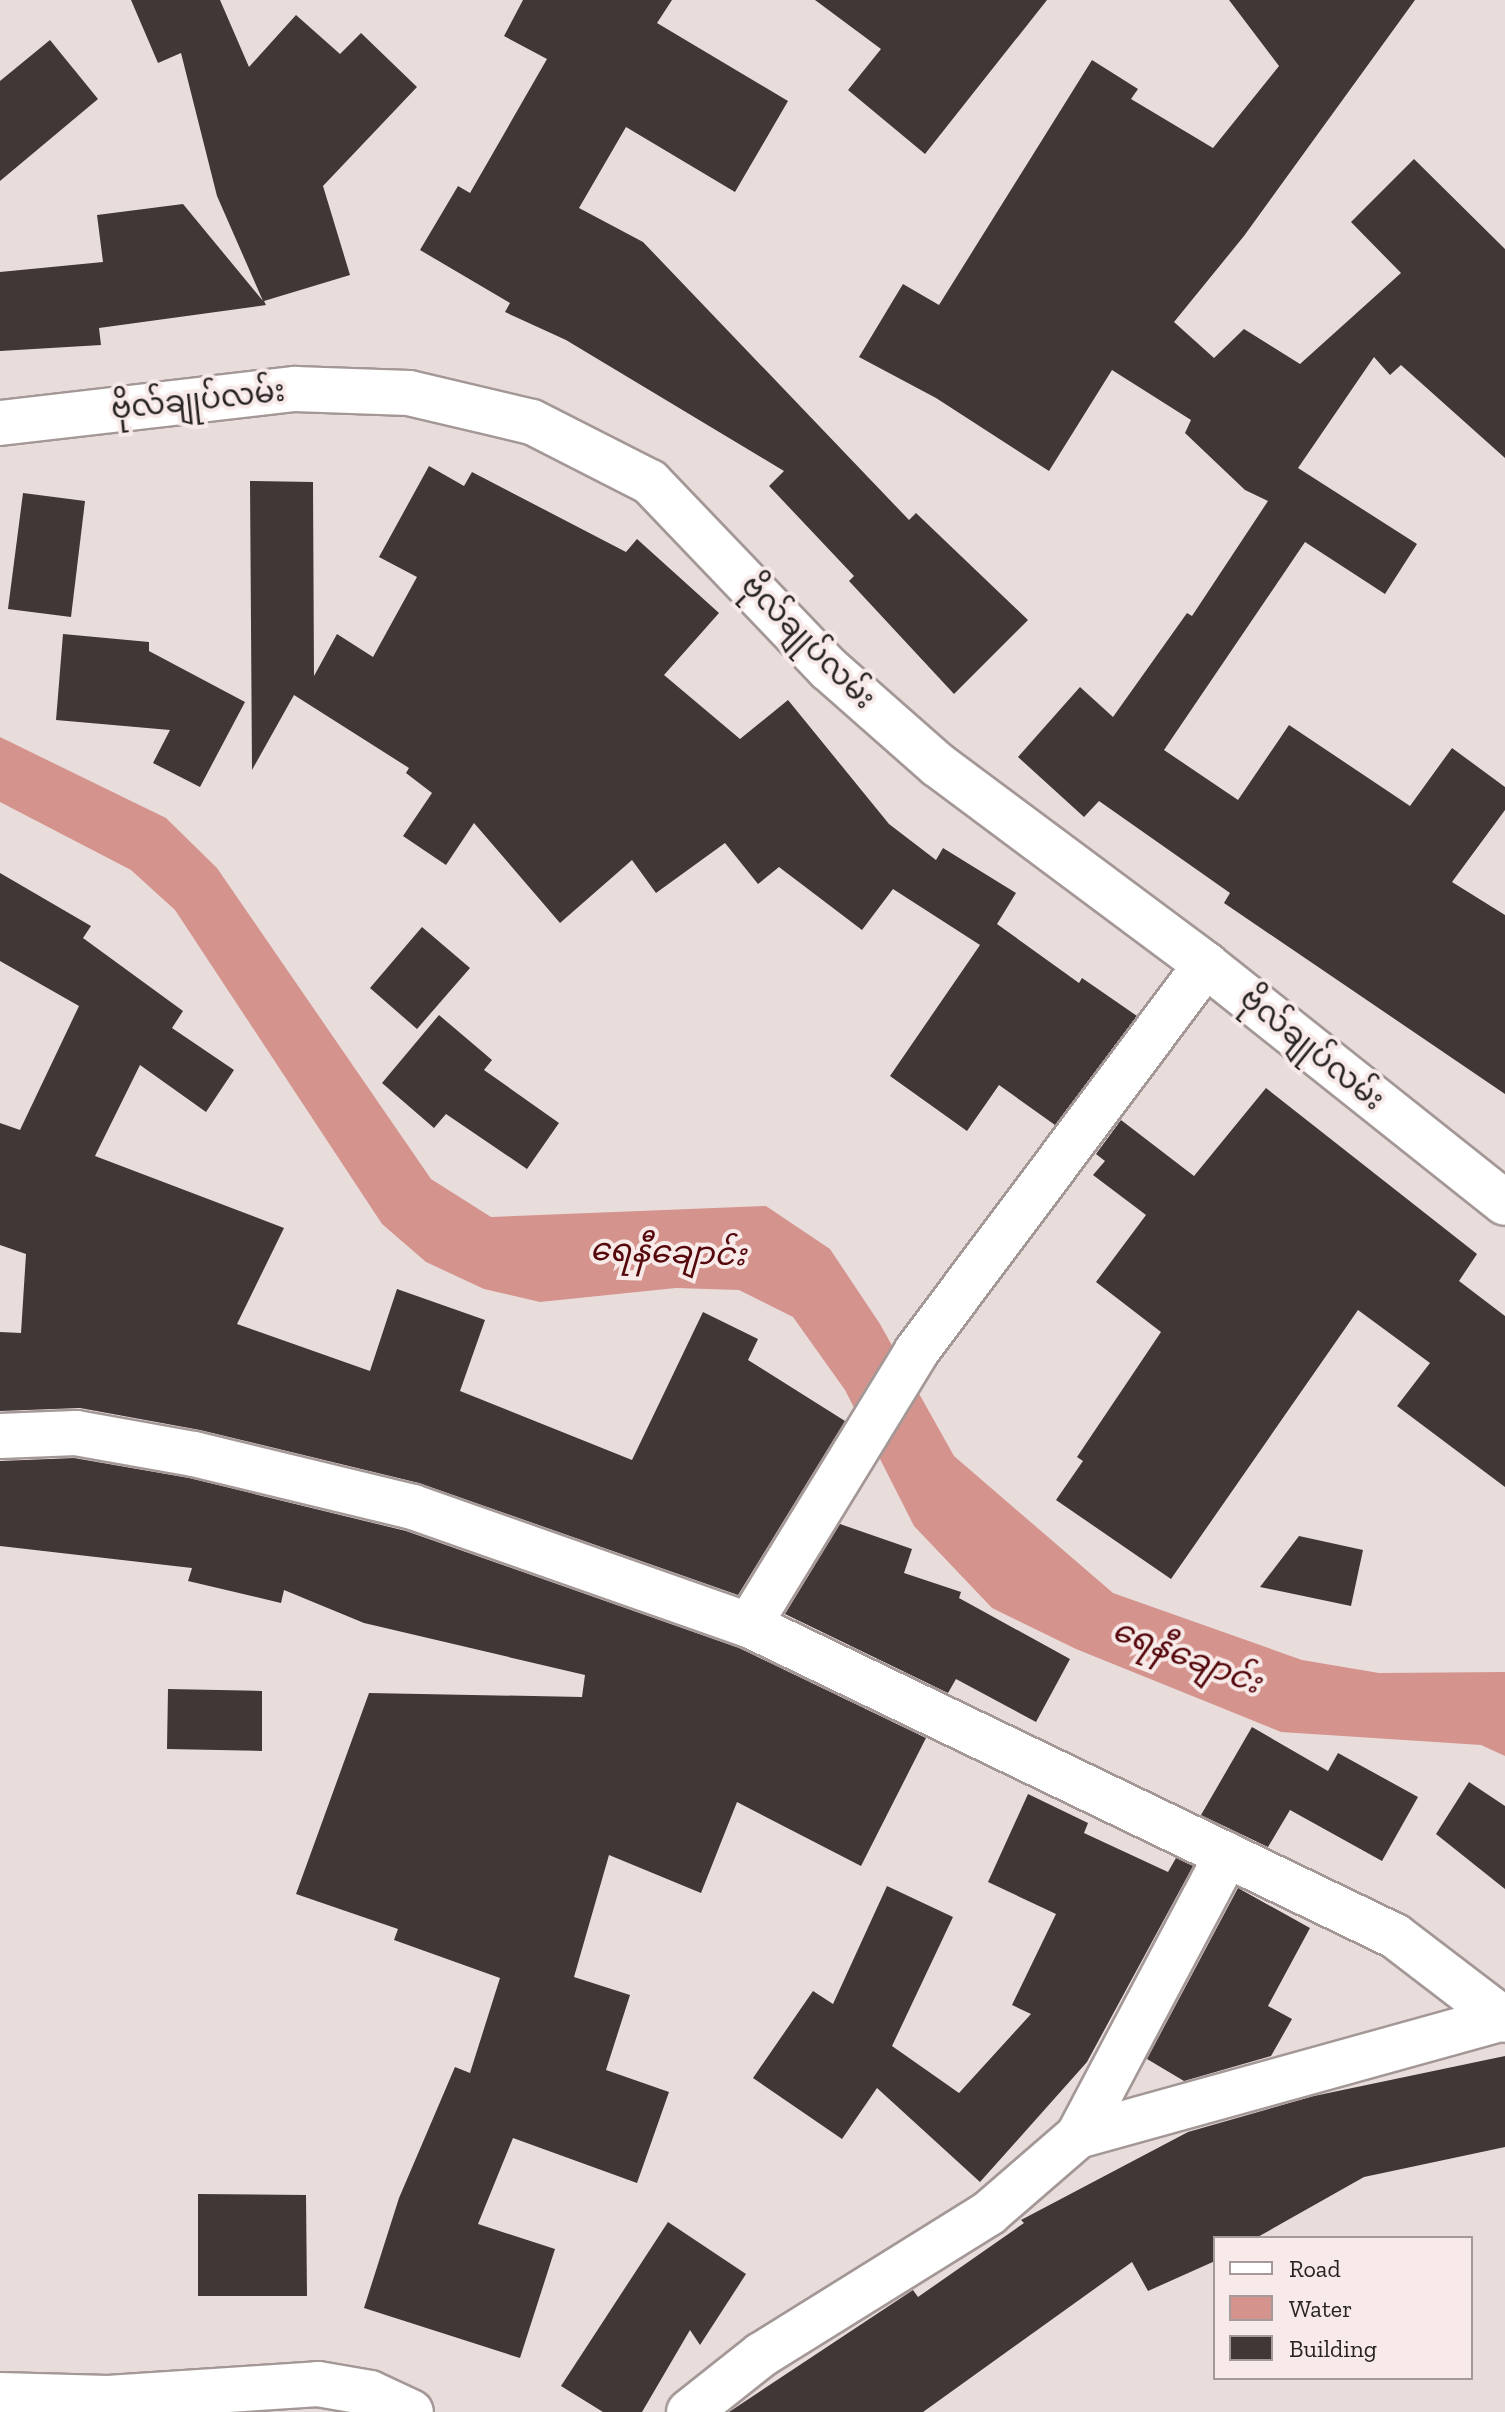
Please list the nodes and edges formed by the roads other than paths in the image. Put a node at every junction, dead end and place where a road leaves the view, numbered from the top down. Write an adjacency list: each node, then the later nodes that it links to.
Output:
1 (0, 423): 2 (street, ဗိုလ်‌ချုပ်‌လမ်း)
2 (1206, 965): 3 (street, ဗိုလ်‌ချုပ်‌လမ်း); 5 (street)
3 (1505, 1203)
4 (0, 1436): 5 (street)
5 (749, 1625): 6 (street)
6 (1227, 1855): 7 (street); 8 (street)
7 (1504, 2019): 8 (street)
8 (1078, 2136): 11 (street)
9 (0, 2395): 10 (street)
10 (411, 2412)
11 (689, 2412)

